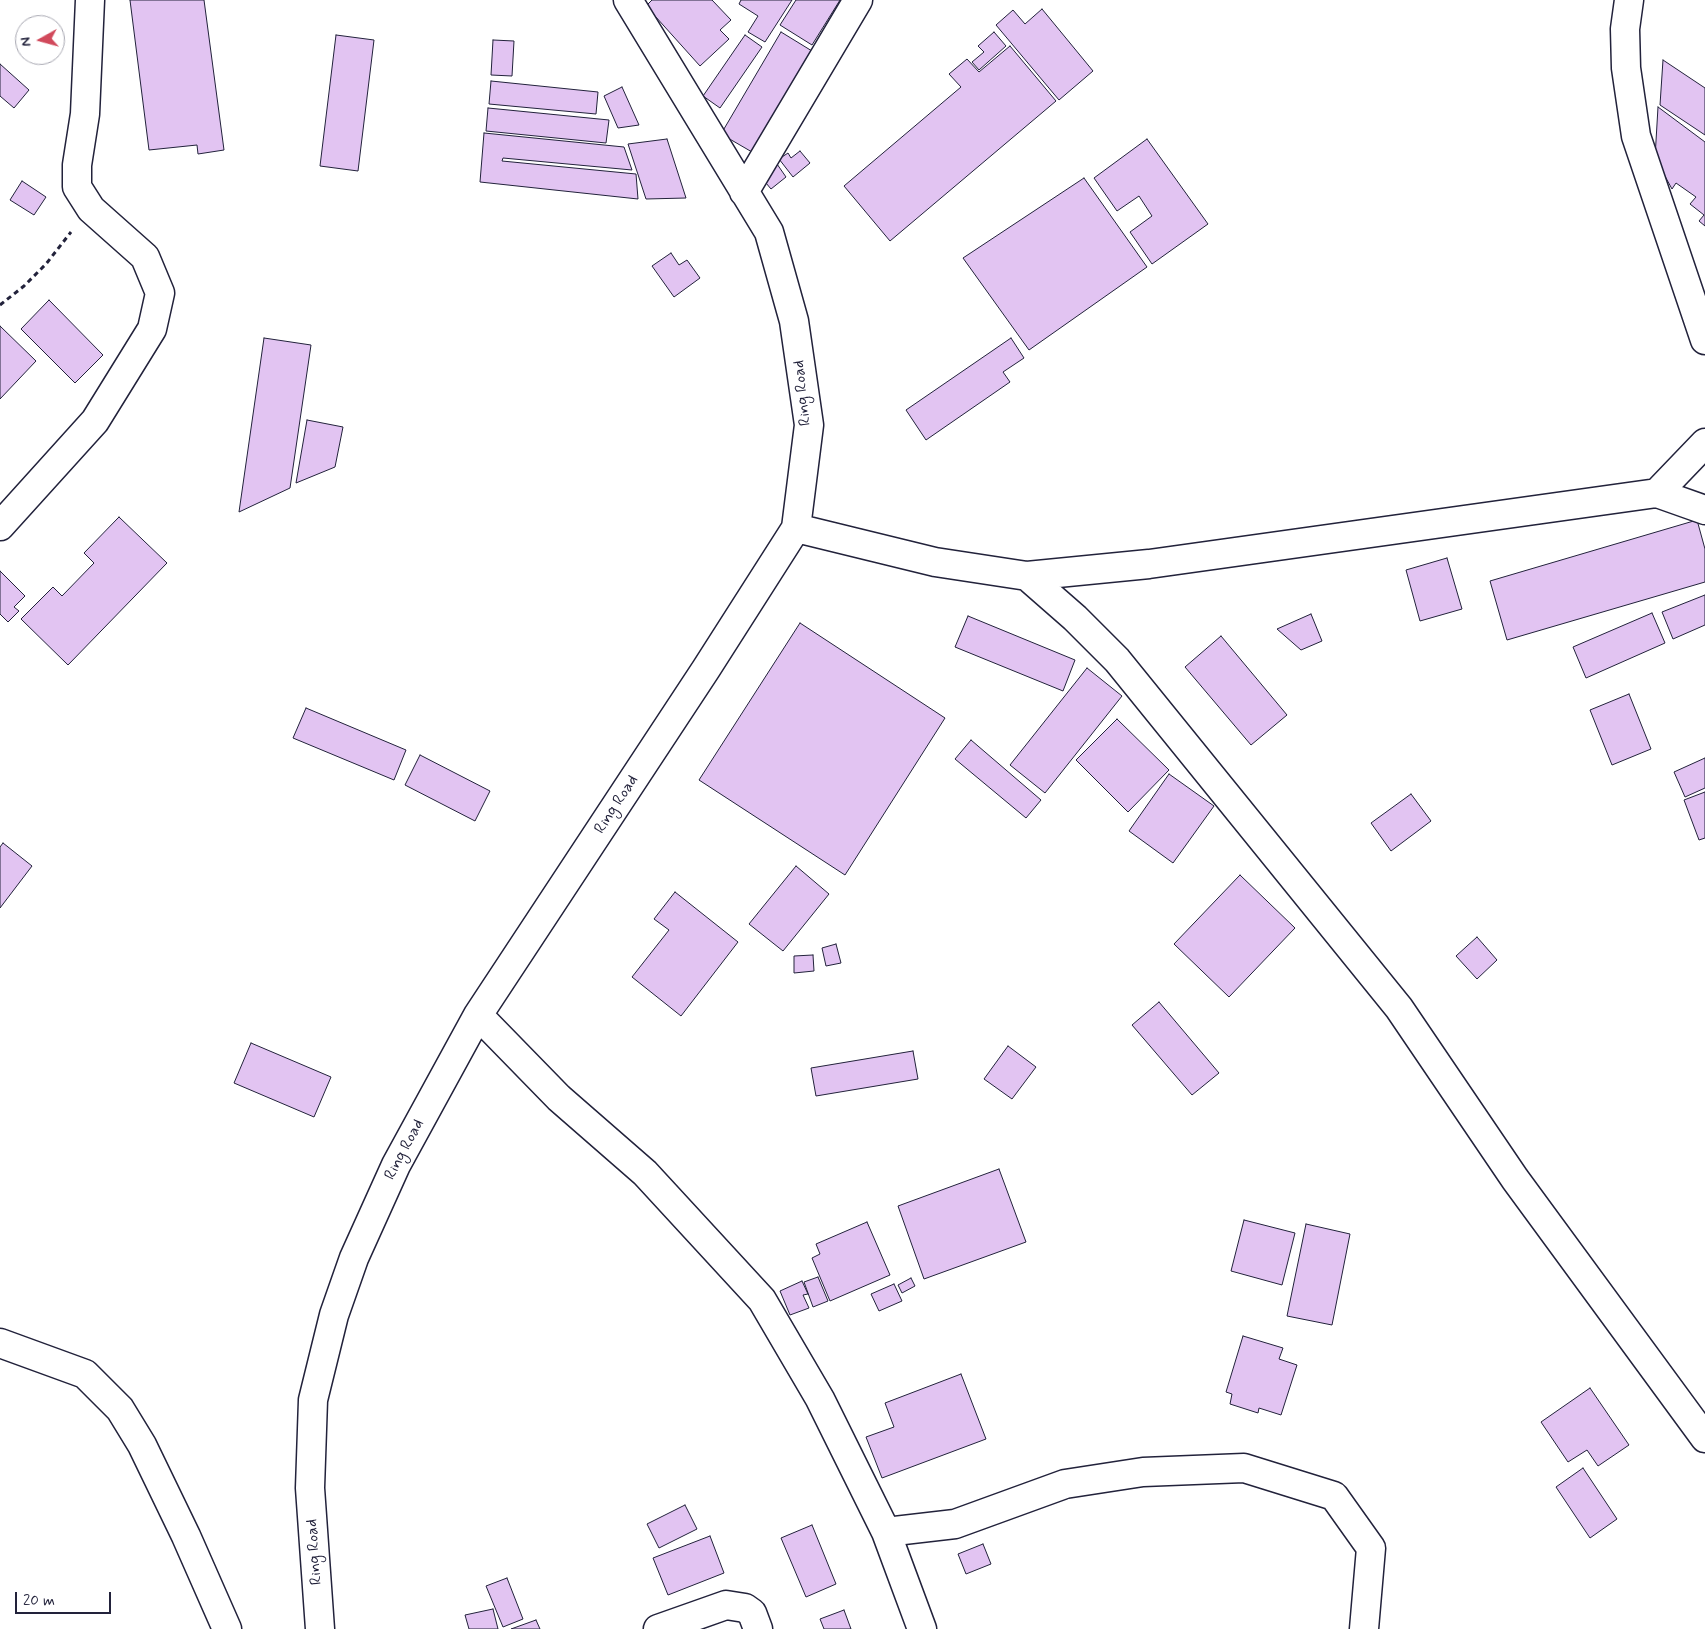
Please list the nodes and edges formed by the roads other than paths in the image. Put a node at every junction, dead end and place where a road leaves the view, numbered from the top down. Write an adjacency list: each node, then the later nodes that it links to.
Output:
1 (90, 0): 10 (street)
2 (628, 0): 5 (street, Ring Road)
3 (858, 0): 5 (street)
4 (1629, 0): 6 (street)
5 (744, 192): 11 (street, Ring Road)
6 (1705, 340)
7 (1705, 444): 8 (street)
8 (1656, 493): 9 (street); 12 (street)
9 (1705, 510)
10 (0, 526)
11 (796, 528): 12 (street); 13 (street, Ring Road)
12 (1027, 576): 15 (street)
13 (478, 1015): 16 (street); 18 (street, Ring Road)
14 (0, 1343): 17 (street)
15 (1705, 1438)
16 (886, 1532): 21 (street); 22 (street)
17 (227, 1629)
18 (320, 1629)
19 (658, 1629): 20 (street)
20 (758, 1629)
21 (922, 1629)
22 (1364, 1629)

